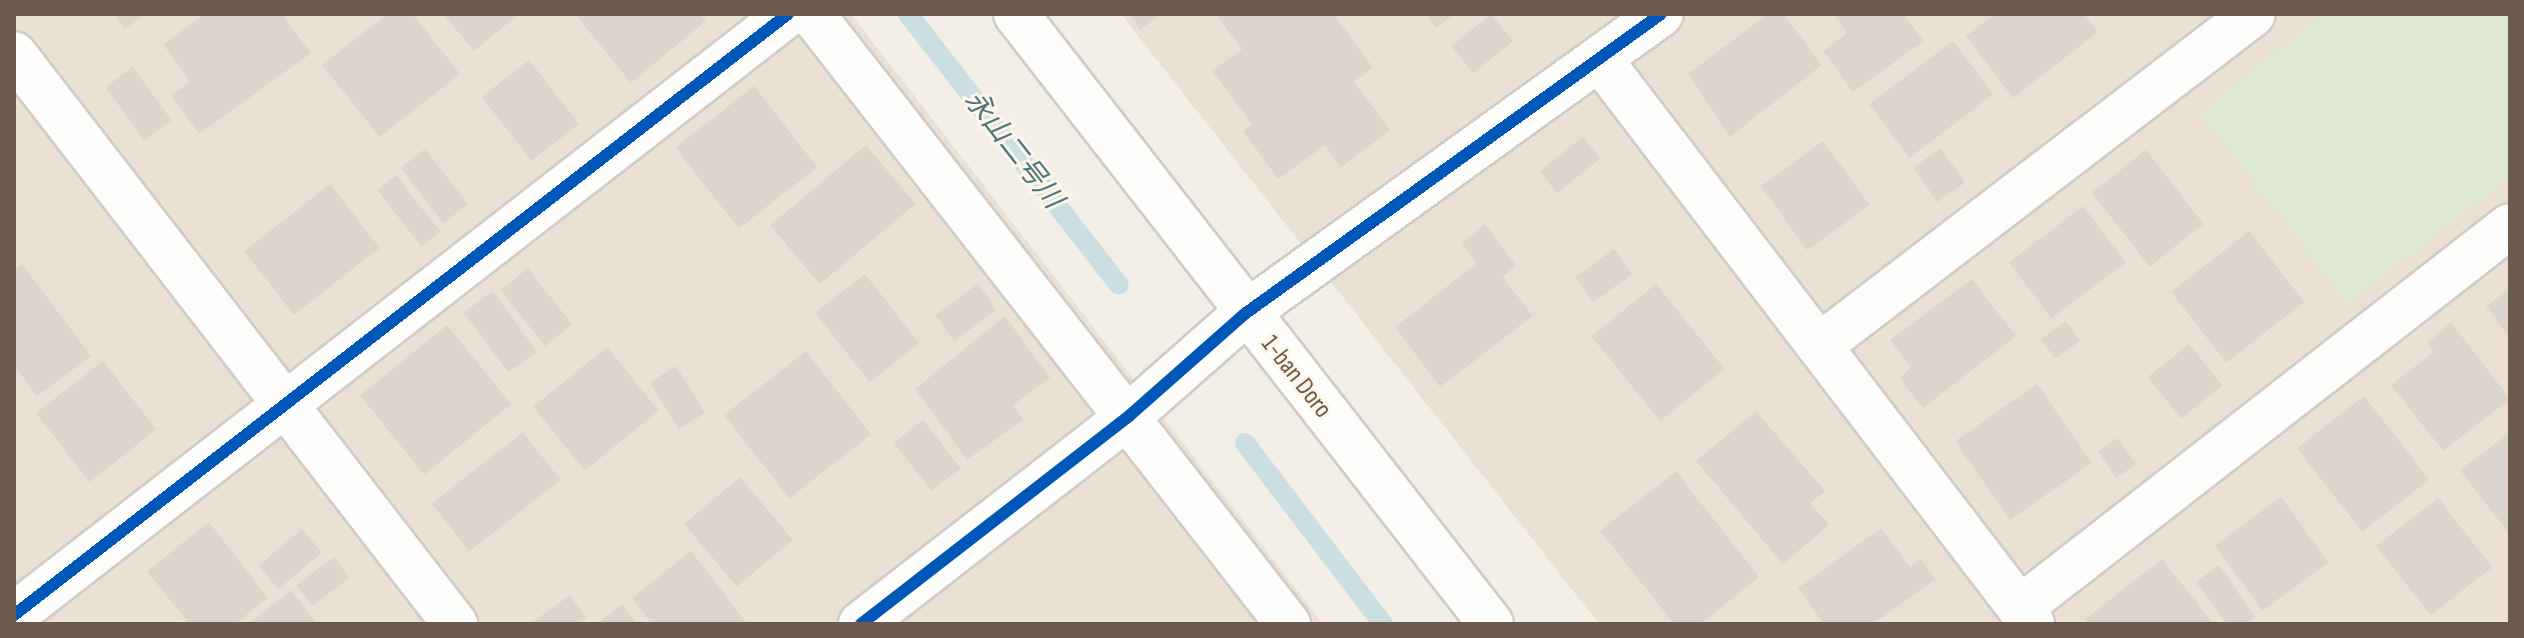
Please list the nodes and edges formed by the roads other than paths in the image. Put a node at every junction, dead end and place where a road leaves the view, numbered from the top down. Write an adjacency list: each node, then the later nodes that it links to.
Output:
1 (788, 14): 11 (street)
2 (812, 14): 12 (street)
3 (1016, 14): 9 (street, 1-ban Doro)
4 (1661, 14): 7 (street)
5 (2253, 14): 10 (street)
6 (14, 54): 11 (street)
7 (1601, 61): 9 (street); 10 (street)
8 (2510, 226): 14 (street)
9 (1246, 313): 12 (street); 18 (street, 1-ban Doro)
10 (1819, 346): 14 (street)
11 (283, 406): 13 (street); 15 (street)
12 (1129, 416): 16 (street); 17 (street)
13 (14, 615)
14 (2026, 616)
15 (455, 624)
16 (861, 624)
17 (1288, 624)
18 (1491, 624)

